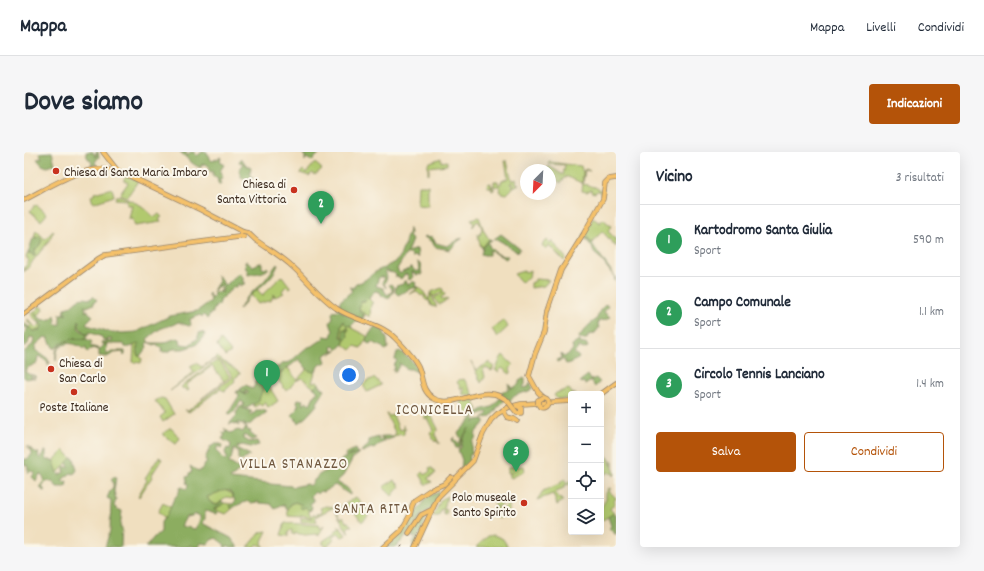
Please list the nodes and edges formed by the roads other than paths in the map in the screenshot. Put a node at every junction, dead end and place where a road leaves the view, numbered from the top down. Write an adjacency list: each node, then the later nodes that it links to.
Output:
1 (102, 152): 2 (main road)
2 (116, 170): 4 (main road); 5 (main road)
3 (616, 178): 9 (main road)
4 (24, 200)
5 (241, 234): 6 (main road); 12 (main road, bridge)
6 (24, 314)
7 (616, 383): 8 (main road)
8 (604, 392)
9 (542, 401): 10 (main road); 12 (main road); 12 (main road)
10 (568, 402)
11 (568, 402): 12 (main road)
12 (514, 407): 13 (main road); 13 (main road)
13 (503, 413): 14 (main road); 15 (main road)
14 (517, 421)
15 (452, 480): 16 (main road); 18 (main road)
16 (427, 516): 17 (main road); 19 (main road)
17 (410, 531)
18 (383, 547)
19 (415, 547)

